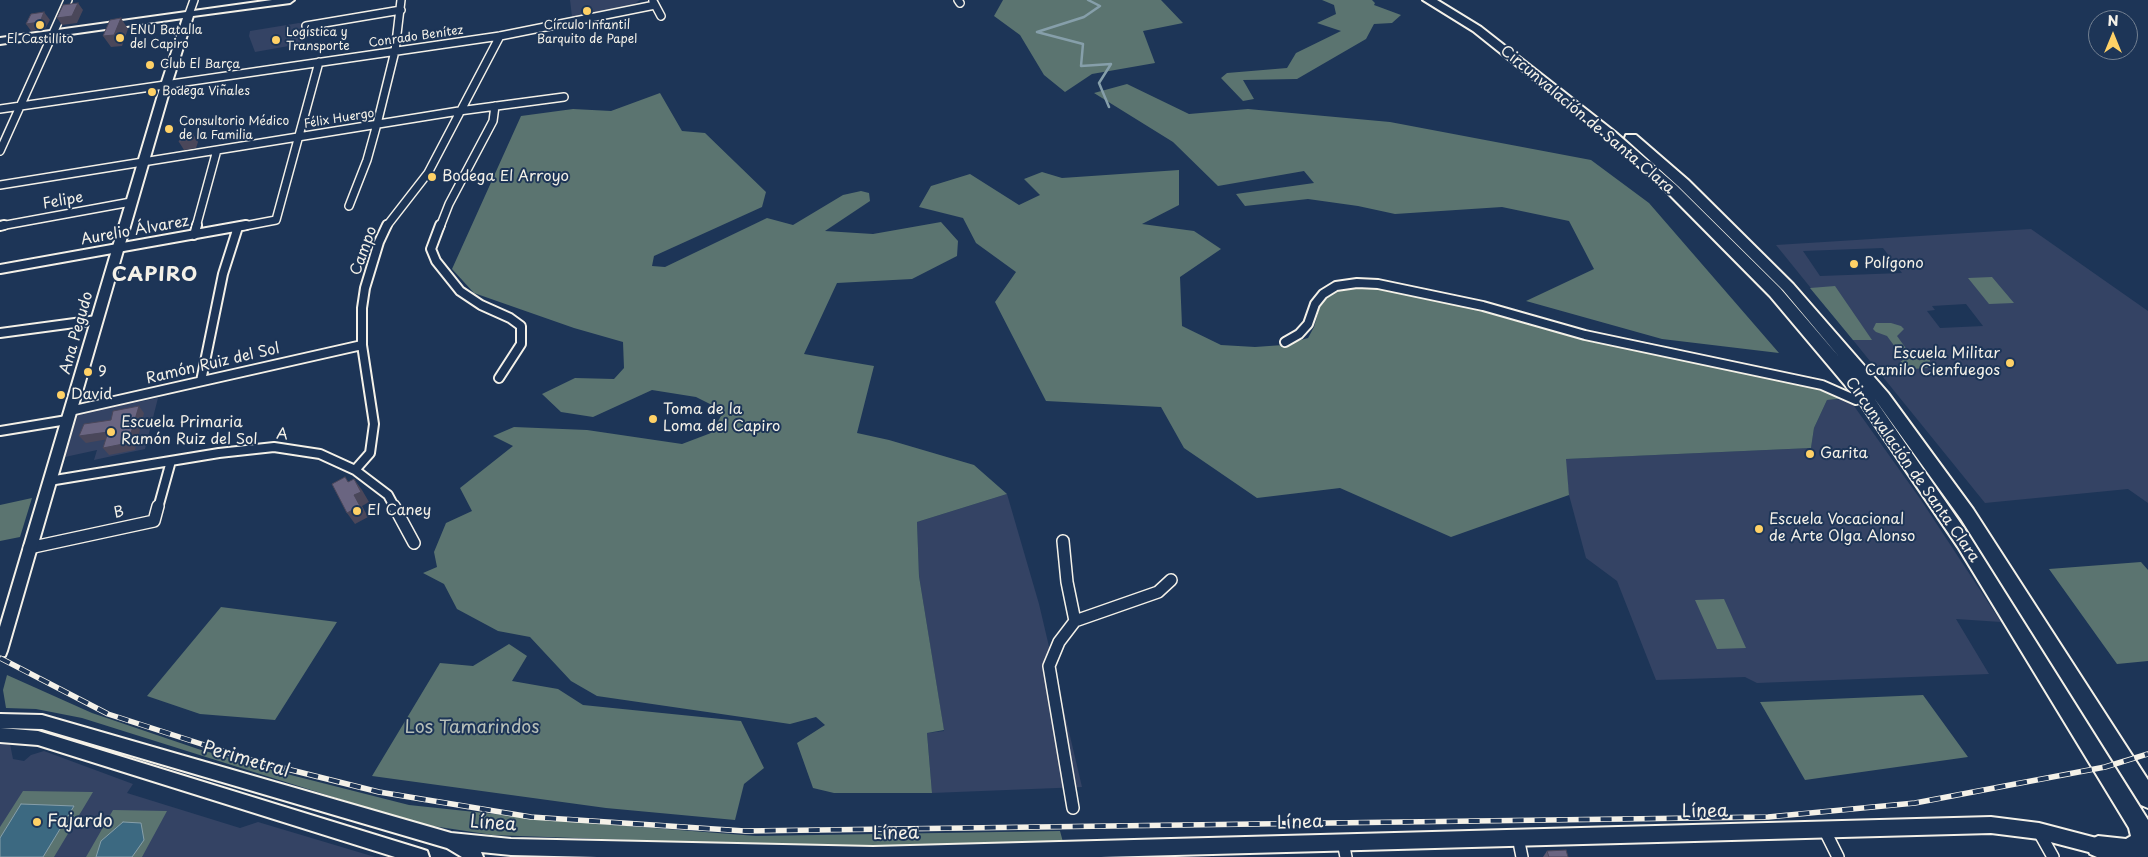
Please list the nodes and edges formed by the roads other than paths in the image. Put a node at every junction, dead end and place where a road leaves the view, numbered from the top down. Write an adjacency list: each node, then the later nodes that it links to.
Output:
1 (68, 0): 12 (street)
2 (194, 0): 10 (street)
3 (290, 0): 10 (main road)
4 (401, 0): 8 (street)
5 (1429, 0): 42 (highway, Circunvalación de Santa Clara)
6 (1445, 0): 42 (highway, Circunvalación de Santa Clara)
7 (654, 2): 9 (street); 13 (street, Conrado Benítez)
8 (401, 10): 11 (street); 15 (street)
9 (661, 16)
10 (187, 20): 12 (main road); 17 (main road, Ana Pegudo)
11 (306, 26)
12 (52, 34): 14 (main road); 19 (street)
13 (500, 36): 15 (street, Conrado Benítez); 22 (street, Campo)
14 (0, 41)
15 (395, 51): 16 (street, Conrado Benítez); 23 (street)
16 (318, 62): 17 (street, Conrado Benítez); 24 (street)
17 (166, 85): 19 (street, Conrado Benítez); 27 (main road, Ana Pegudo)
18 (564, 97): 20 (street, Félix Huergo)
19 (20, 106): 21 (street, Conrado Benítez); 26 (street)
20 (495, 106): 22 (street, Félix Huergo); 40 (street)
21 (0, 109)
22 (459, 111): 23 (street, Félix Huergo); 39 (street, Campo)
23 (378, 124): 24 (street, Félix Huergo); 30 (street)
24 (299, 137): 25 (street, Félix Huergo); 32 (street, Aurelio Álvarez)
25 (217, 150): 27 (street, Félix Huergo); 33 (street)
26 (0, 151)
27 (144, 162): 28 (street, Félix Huergo); 29 (main road, Ana Pegudo)
28 (0, 185)
29 (132, 202): 31 (street, Felipe); 34 (main road, Ana Pegudo)
30 (349, 206)
31 (0, 226)
32 (238, 227): 33 (street, Aurelio Álvarez); 41 (street)
33 (194, 235): 34 (street, Aurelio Álvarez)
34 (118, 248): 35 (street, Aurelio Álvarez); 36 (main road, Ana Pegudo)
35 (0, 270)
36 (97, 320): 37 (street); 43 (main road, Ana Pegudo)
37 (0, 332)
38 (1285, 342): 42 (street)
39 (362, 345): 41 (street, Ramón Ruiz del Sol); 46 (street, Campo)
40 (499, 378)
41 (201, 381): 43 (street, Ramón Ruiz del Sol)
42 (1868, 399): 56 (highway, Circunvalación de Santa Clara); 60 (highway, Circunvalación de Santa Clara)
43 (69, 415): 44 (street, Ramón Ruiz del Sol); 47 (main road, Ana Pegudo)
44 (0, 431)
45 (171, 461): 46 (street, A); 47 (street, A); 50 (street, B)
46 (355, 470): 49 (street, A)
47 (49, 481): 50 (main road, Ana Pegudo)
48 (1063, 541): 52 (street)
49 (414, 543)
50 (29, 548): 53 (main road, Ana Pegudo)
51 (1171, 580): 52 (street)
52 (1076, 621): 57 (street)
53 (0, 651)
54 (0, 721): 62 (main road, Perimetral)
55 (2, 733): 69 (main road)
56 (2148, 798)
57 (1073, 808)
58 (1824, 829): 59 (main road, Línea); 61 (main road, Línea); 73 (street)
59 (2039, 831): 63 (main road, Línea); 74 (street)
60 (2143, 831): 63 (highway)
61 (1518, 837): 64 (main road, Línea); 72 (street)
62 (450, 841): 65 (main road, Línea); 70 (main road, Perimetral)
63 (2098, 847): 75 (main road, Línea)
64 (1345, 850): 66 (main road, Línea)
65 (512, 852): 67 (main road, Línea); 71 (main road)
66 (1075, 853): 68 (main road, Línea)
67 (740, 854): 68 (main road, Línea)
68 (873, 856)
69 (422, 857)
70 (475, 857)
71 (497, 857)
72 (1522, 857)
73 (1838, 857)
74 (2053, 857)
75 (2148, 857)

